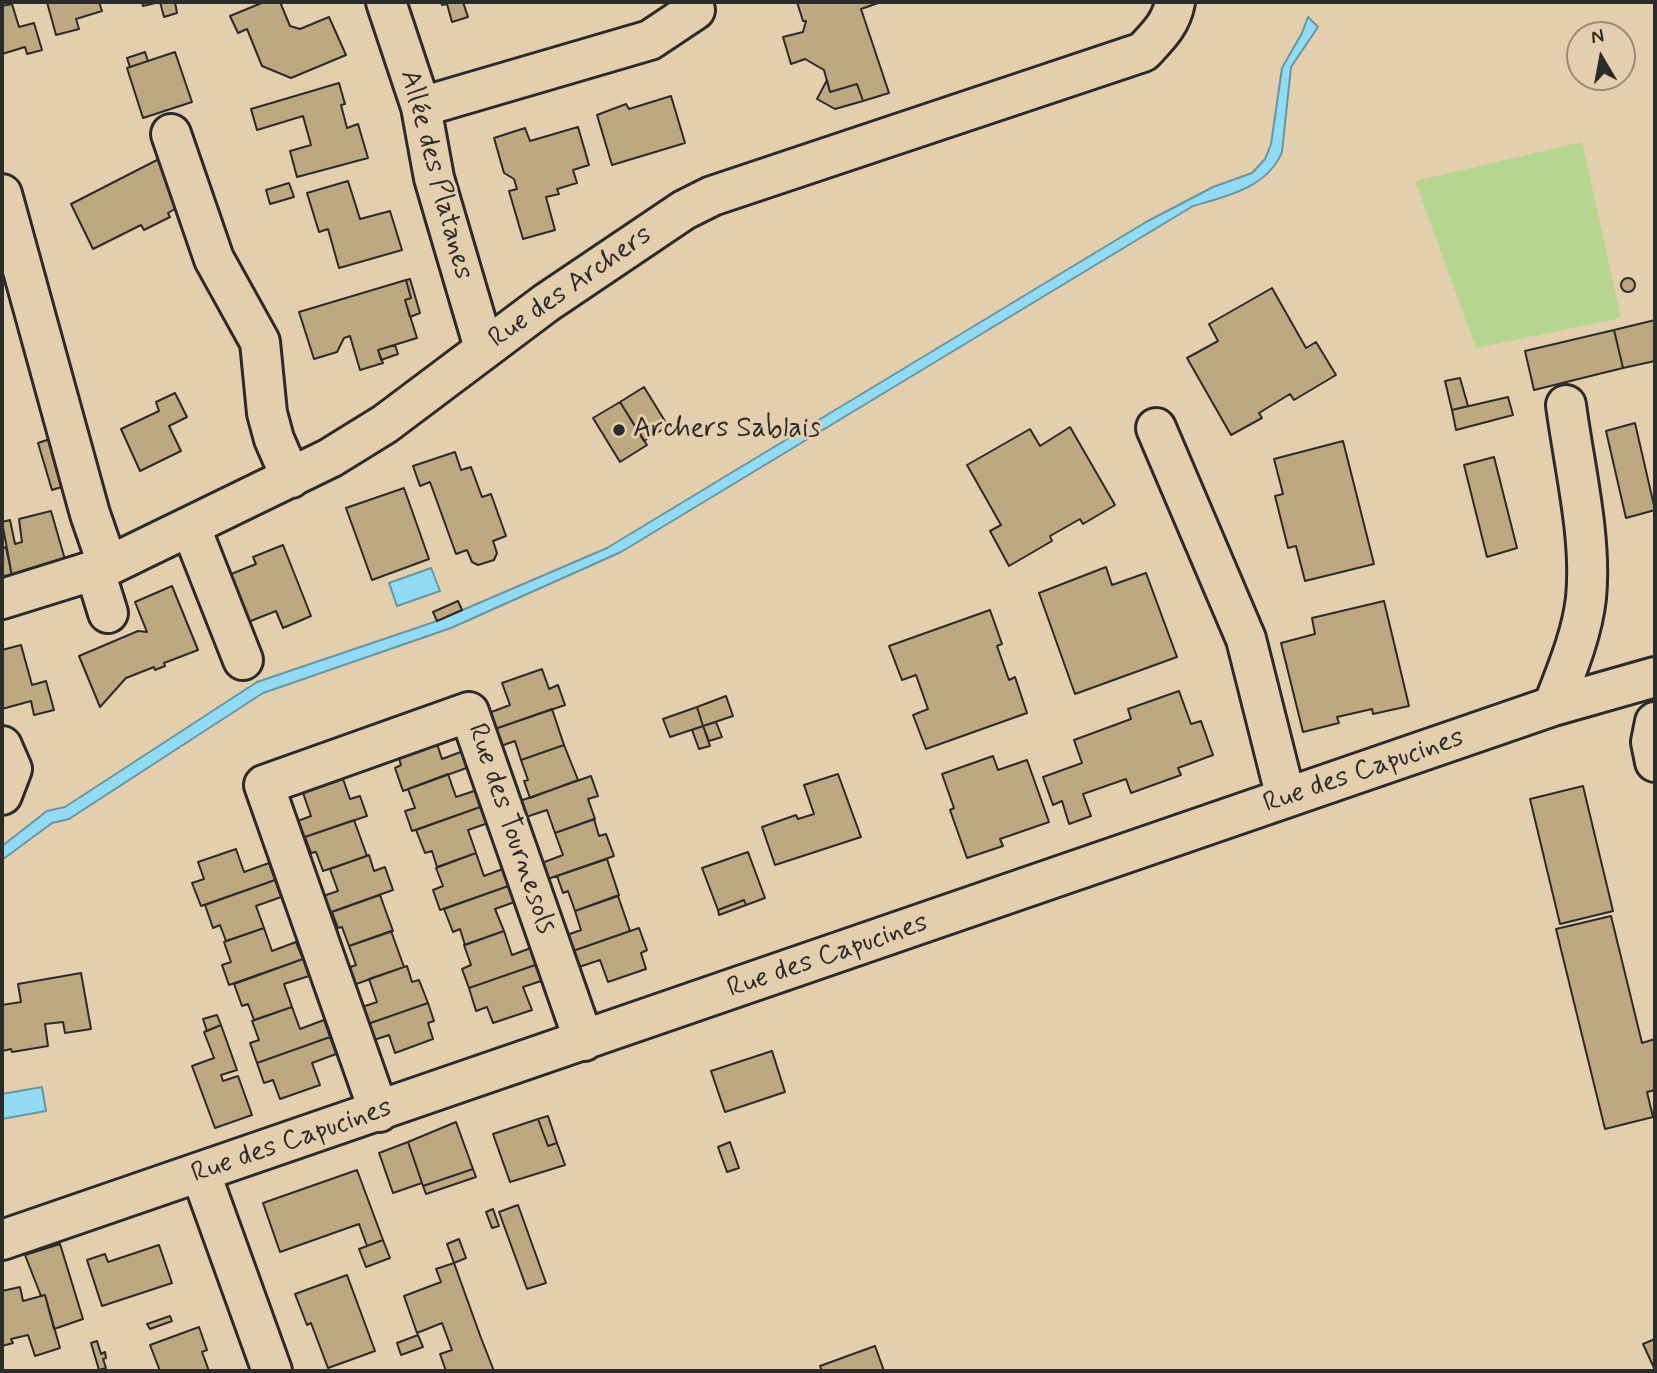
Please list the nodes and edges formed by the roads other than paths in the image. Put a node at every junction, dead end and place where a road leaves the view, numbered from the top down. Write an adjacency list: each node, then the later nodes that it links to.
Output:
1 (386, 2): 4 (street, Allée des Platanes)
2 (695, 10): 4 (street)
3 (1170, 16): 7 (street, Rue des Archers)
4 (421, 107): 7 (street, Allée des Platanes)
5 (171, 134): 10 (street)
6 (2, 194): 12 (street)
7 (484, 348): 10 (street, Rue des Archers)
8 (1566, 405): 17 (street)
9 (1156, 428): 22 (street)
10 (291, 478): 11 (street, Rue des Archers)
11 (191, 528): 12 (street, Rue des Archers); 15 (street)
12 (101, 568): 13 (street, Rue des Archers); 14 (street)
13 (2, 599)
14 (108, 613)
15 (243, 660)
16 (1655, 678): 17 (street, Rue des Capucines)
17 (1553, 706): 22 (street, Rue des Capucines)
18 (1655, 722): 20 (street)
19 (2, 746): 21 (street)
20 (1655, 762)
21 (2, 795)
22 (1286, 798): 23 (street, Rue des Capucines)
23 (584, 1041): 24 (street, Rue des Capucines); 24 (street, Rue des Tournesols)
24 (379, 1112): 25 (street, Rue des Capucines)
25 (201, 1174): 26 (street, Rue des Capucines); 27 (street)
26 (2, 1240)
27 (272, 1371)

